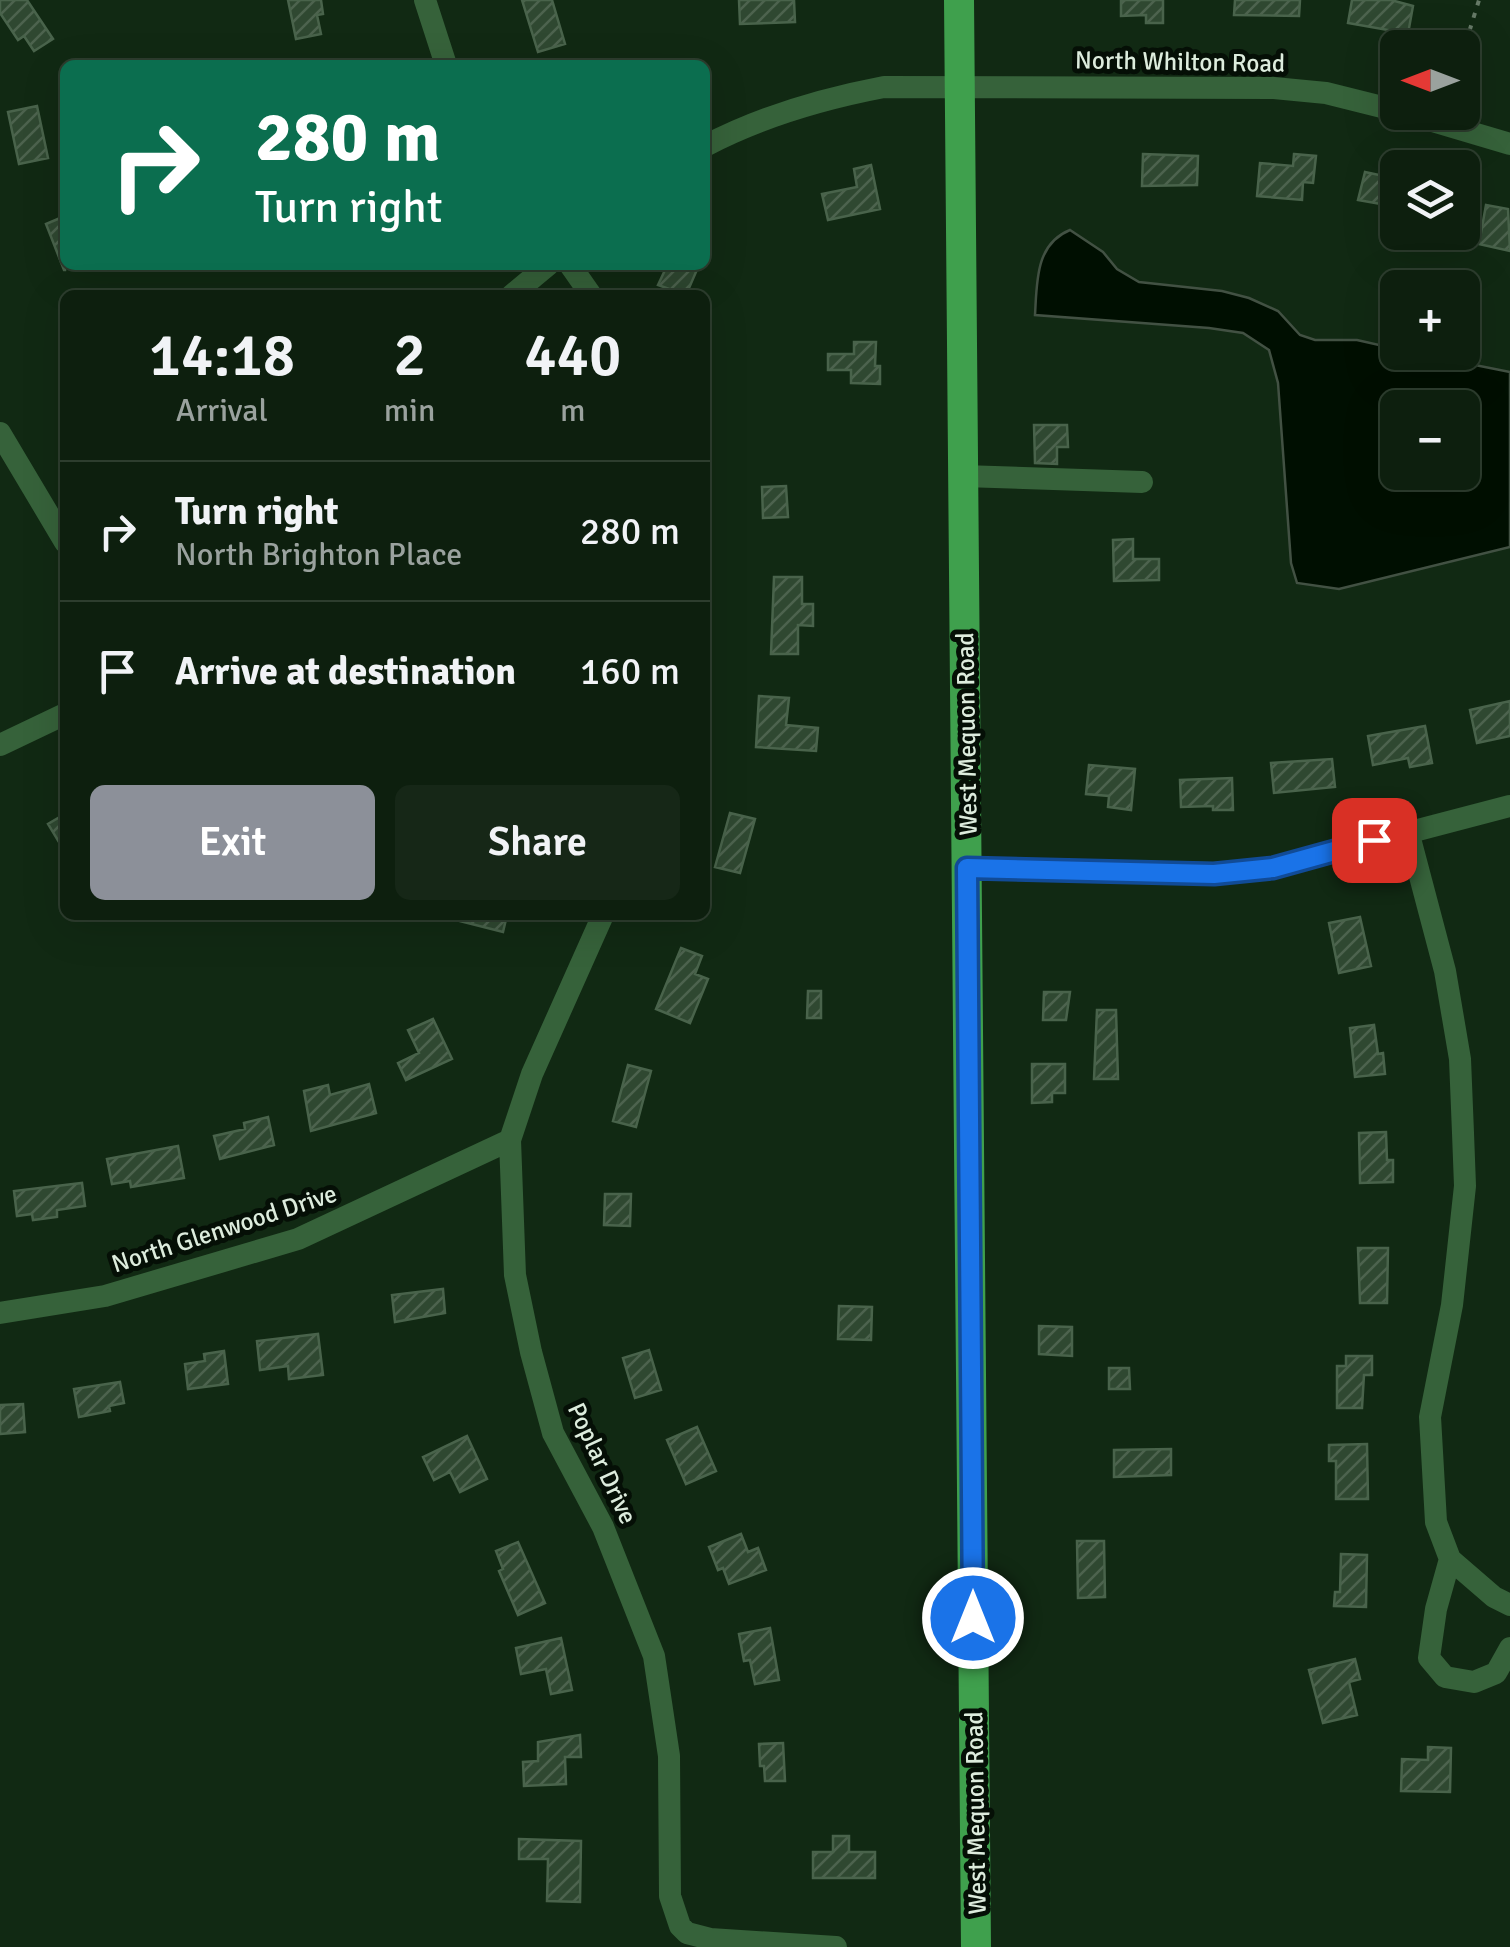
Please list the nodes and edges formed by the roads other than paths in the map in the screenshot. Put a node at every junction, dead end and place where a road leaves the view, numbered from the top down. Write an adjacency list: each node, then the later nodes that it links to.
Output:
1 (425, 0): 3 (street)
2 (959, 0): 4 (main road, West Mequon Road)
3 (444, 60)
4 (960, 87): 5 (street, North Whilton Road); 7 (street, North Whilton Road); 12 (main road, West Mequon Road)
5 (1380, 106)
6 (1462, 130): 8 (street, North Whilton Road)
7 (710, 143)
8 (1510, 144)
9 (542, 270): 10 (street)
10 (518, 290)
11 (0, 432): 14 (street)
12 (963, 476): 13 (street); 19 (main road, West Mequon Road)
13 (1142, 482)
14 (60, 534)
15 (60, 716): 16 (street)
16 (0, 745)
17 (1510, 806): 18 (street)
18 (1408, 831): 19 (street); 23 (street)
19 (967, 868): 27 (main road, West Mequon Road)
20 (601, 920): 21 (street, Poplar Drive)
21 (510, 1140): 22 (street, North Glenwood Drive); 26 (street, Poplar Drive)
22 (0, 1313)
23 (1450, 1559): 24 (street); 25 (street)
24 (1510, 1605)
25 (1510, 1648)
26 (836, 1947)
27 (976, 1947)

